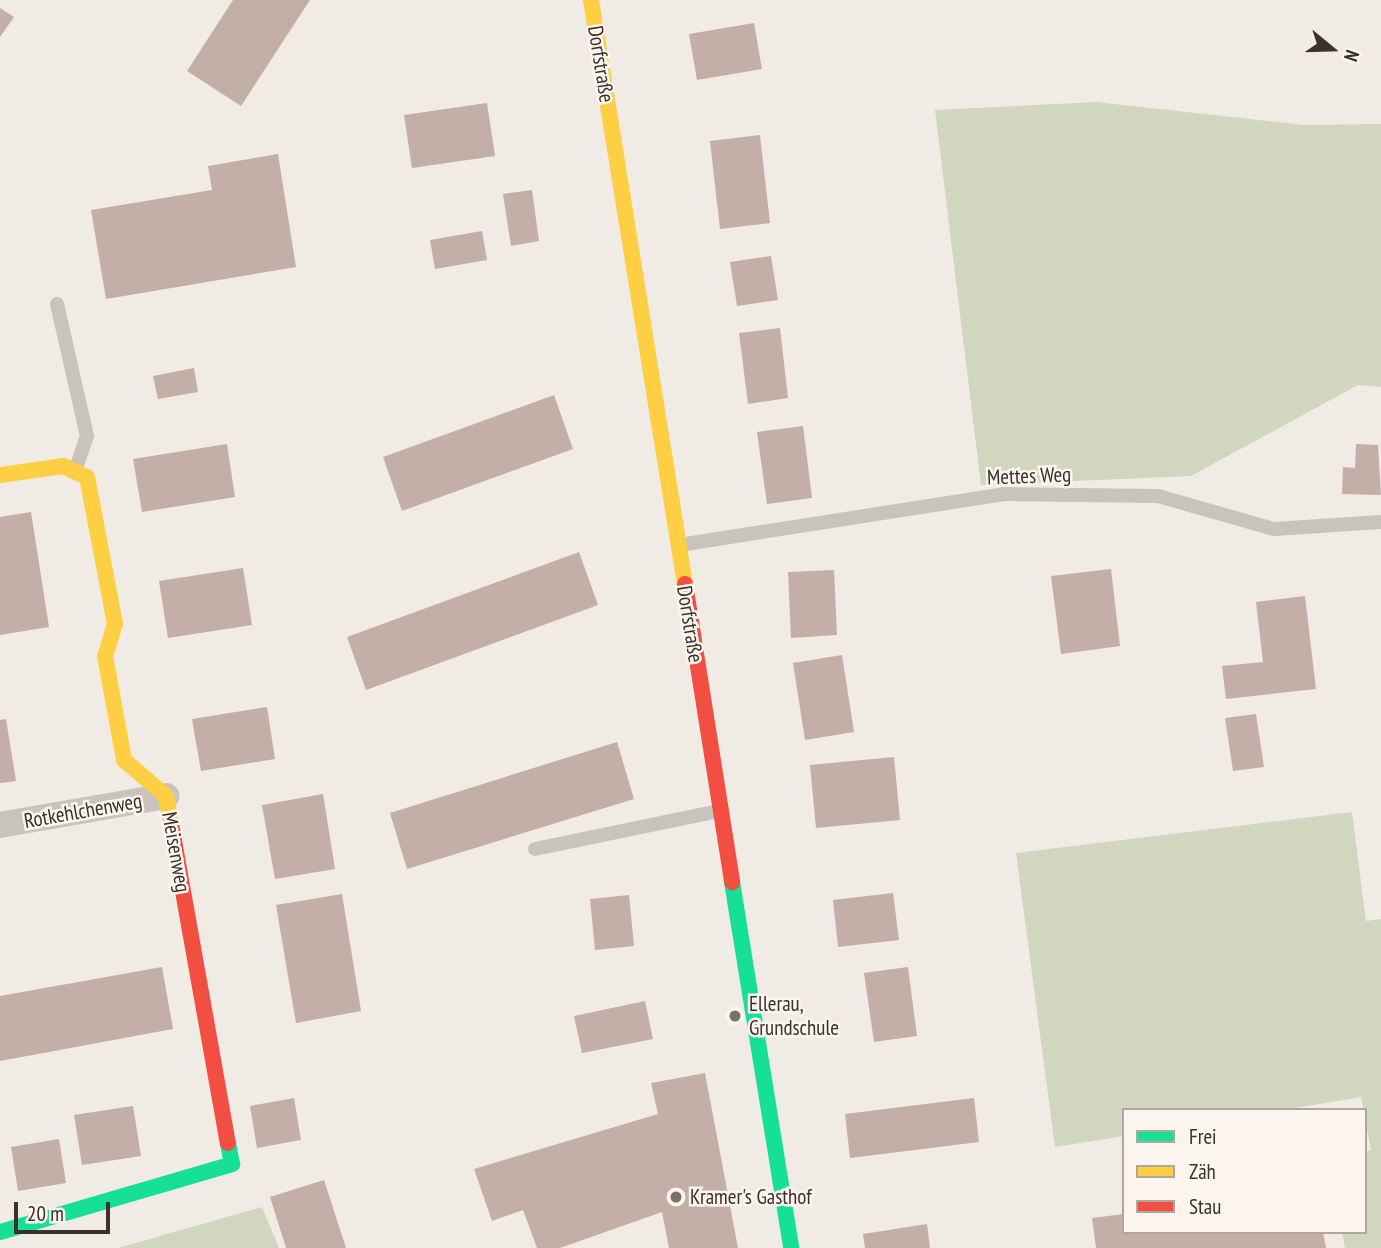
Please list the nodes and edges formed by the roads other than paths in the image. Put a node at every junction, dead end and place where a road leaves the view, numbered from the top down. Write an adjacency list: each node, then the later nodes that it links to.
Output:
1 (591, 0): 6 (street, Dorfstraße)
2 (57, 304): 3 (lane)
3 (81, 474): 4 (street); 7 (street, Meisenweg)
4 (0, 475)
5 (1381, 522): 6 (lane, Mettes Weg)
6 (678, 545): 8 (street, Dorfstraße)
7 (166, 796): 9 (street, Rotkehlchenweg); 11 (street, Meisenweg)
8 (720, 810): 10 (lane); 12 (street, Dorfstraße)
9 (0, 825)
10 (535, 849)
11 (0, 1232)
12 (791, 1248)

